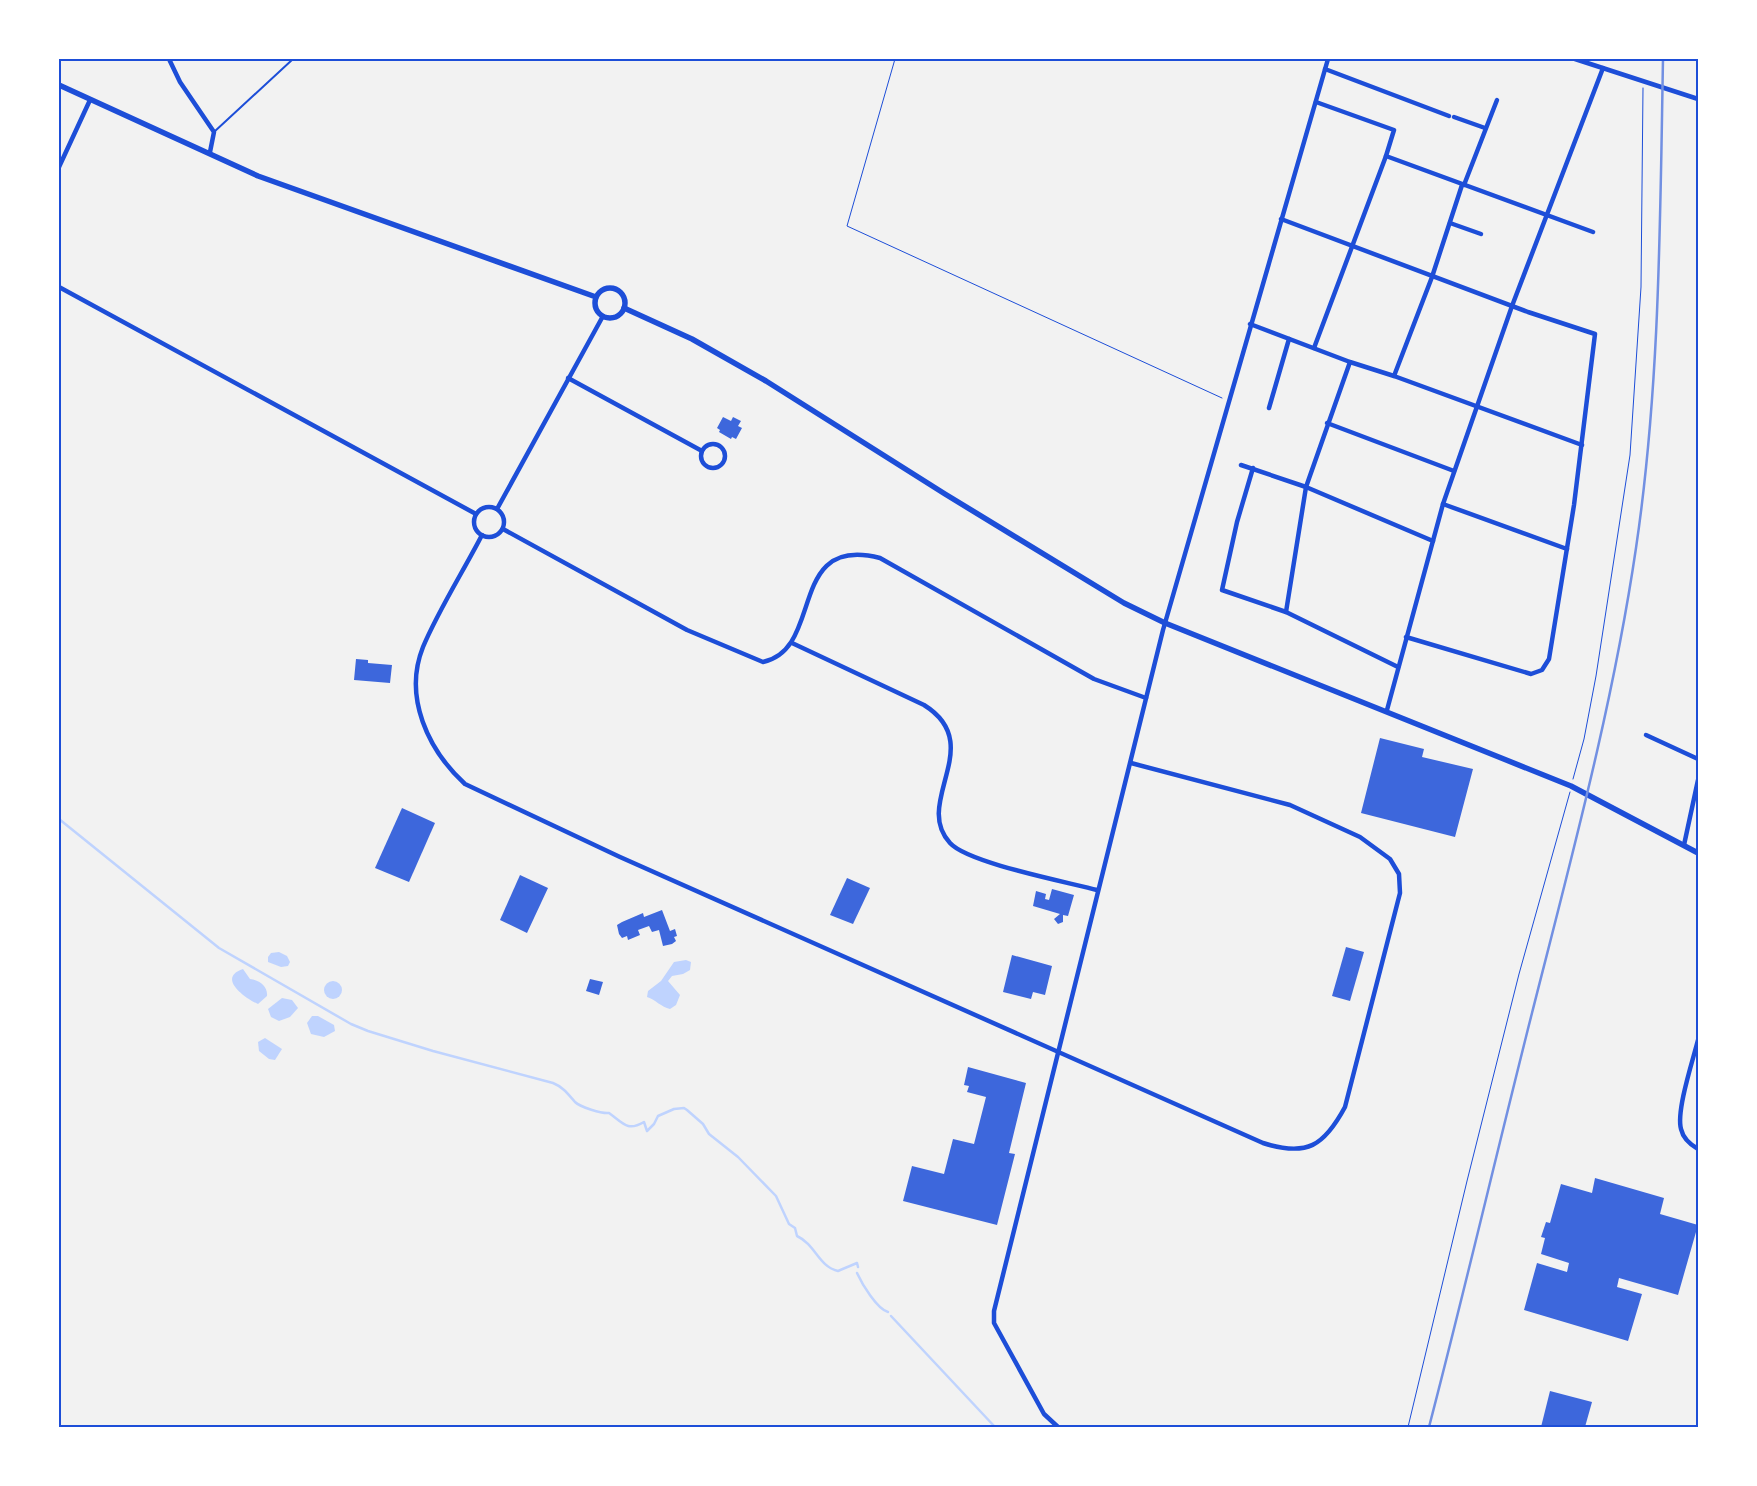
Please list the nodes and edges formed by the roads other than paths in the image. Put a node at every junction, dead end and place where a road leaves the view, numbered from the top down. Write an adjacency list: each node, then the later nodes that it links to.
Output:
1 (169, 59): 13 (street)
2 (293, 59): 13 (lane)
3 (1328, 59): 6 (street)
4 (1575, 59): 5 (street)
5 (1603, 68): 8 (street); 18 (street)
6 (1325, 69): 11 (street); 12 (street)
7 (59, 85): 9 (street)
8 (1698, 99)
9 (90, 100): 14 (street); 16 (street)
10 (1498, 100): 12 (street)
11 (1316, 102): 15 (street); 19 (street)
12 (1485, 128): 17 (street)
13 (214, 132): 14 (street)
14 (210, 152): 26 (street)
15 (1386, 156): 17 (street); 23 (street)
16 (59, 167)
17 (1463, 185): 18 (street); 20 (street)
18 (1547, 214): 21 (street); 27 (street)
19 (1281, 219): 23 (street); 30 (street)
20 (1450, 223): 22 (street); 24 (street)
21 (1593, 232)
22 (1481, 234)
23 (1353, 248): 24 (street); 32 (street)
24 (1432, 277): 27 (street); 34 (street)
25 (59, 287): 47 (street)
26 (596, 297): 28 (street); 29 (street)
27 (1512, 306): 36 (street); 39 (street)
28 (624, 308): 29 (street); 53 (street)
29 (603, 316): 35 (street)
30 (1250, 324): 31 (street); 53 (street)
31 (1289, 339): 32 (street); 37 (street)
32 (1314, 348): 33 (street)
33 (1350, 362): 34 (street); 38 (street)
34 (1394, 376): 36 (street)
35 (568, 378): 40 (street); 46 (street)
36 (1476, 406): 39 (street); 43 (street)
37 (1269, 408)
38 (1327, 423): 43 (street); 44 (street)
39 (1582, 445): 51 (street)
40 (702, 451): 40 (street)
41 (1241, 465): 42 (street)
42 (1253, 468): 44 (street); 52 (street)
43 (1454, 471): 45 (street)
44 (1306, 487): 50 (street); 52 (street)
45 (1443, 504): 50 (street); 51 (street)
46 (497, 509): 47 (street); 48 (street)
47 (476, 514): 49 (street)
48 (503, 529): 49 (street); 55 (street)
49 (482, 535): 67 (street)
50 (1433, 541): 54 (street)
51 (1567, 549): 54 (street)
52 (1286, 612): 56 (street)
53 (1165, 623): 57 (street); 58 (street)
54 (1406, 637): 56 (street)
55 (792, 643): 57 (street); 65 (street)
56 (1398, 667): 58 (street)
57 (1146, 698): 61 (street)
58 (1386, 710): 63 (street)
59 (1646, 735): 60 (street)
60 (1698, 759)
61 (1131, 763): 65 (street); 67 (street)
62 (1698, 780): 63 (street)
63 (1684, 846): 64 (street)
64 (1698, 853)
65 (1097, 890): 67 (street)
66 (1698, 1040): 68 (street)
67 (1057, 1052): 69 (street)
68 (1698, 1149)
69 (1058, 1427)

